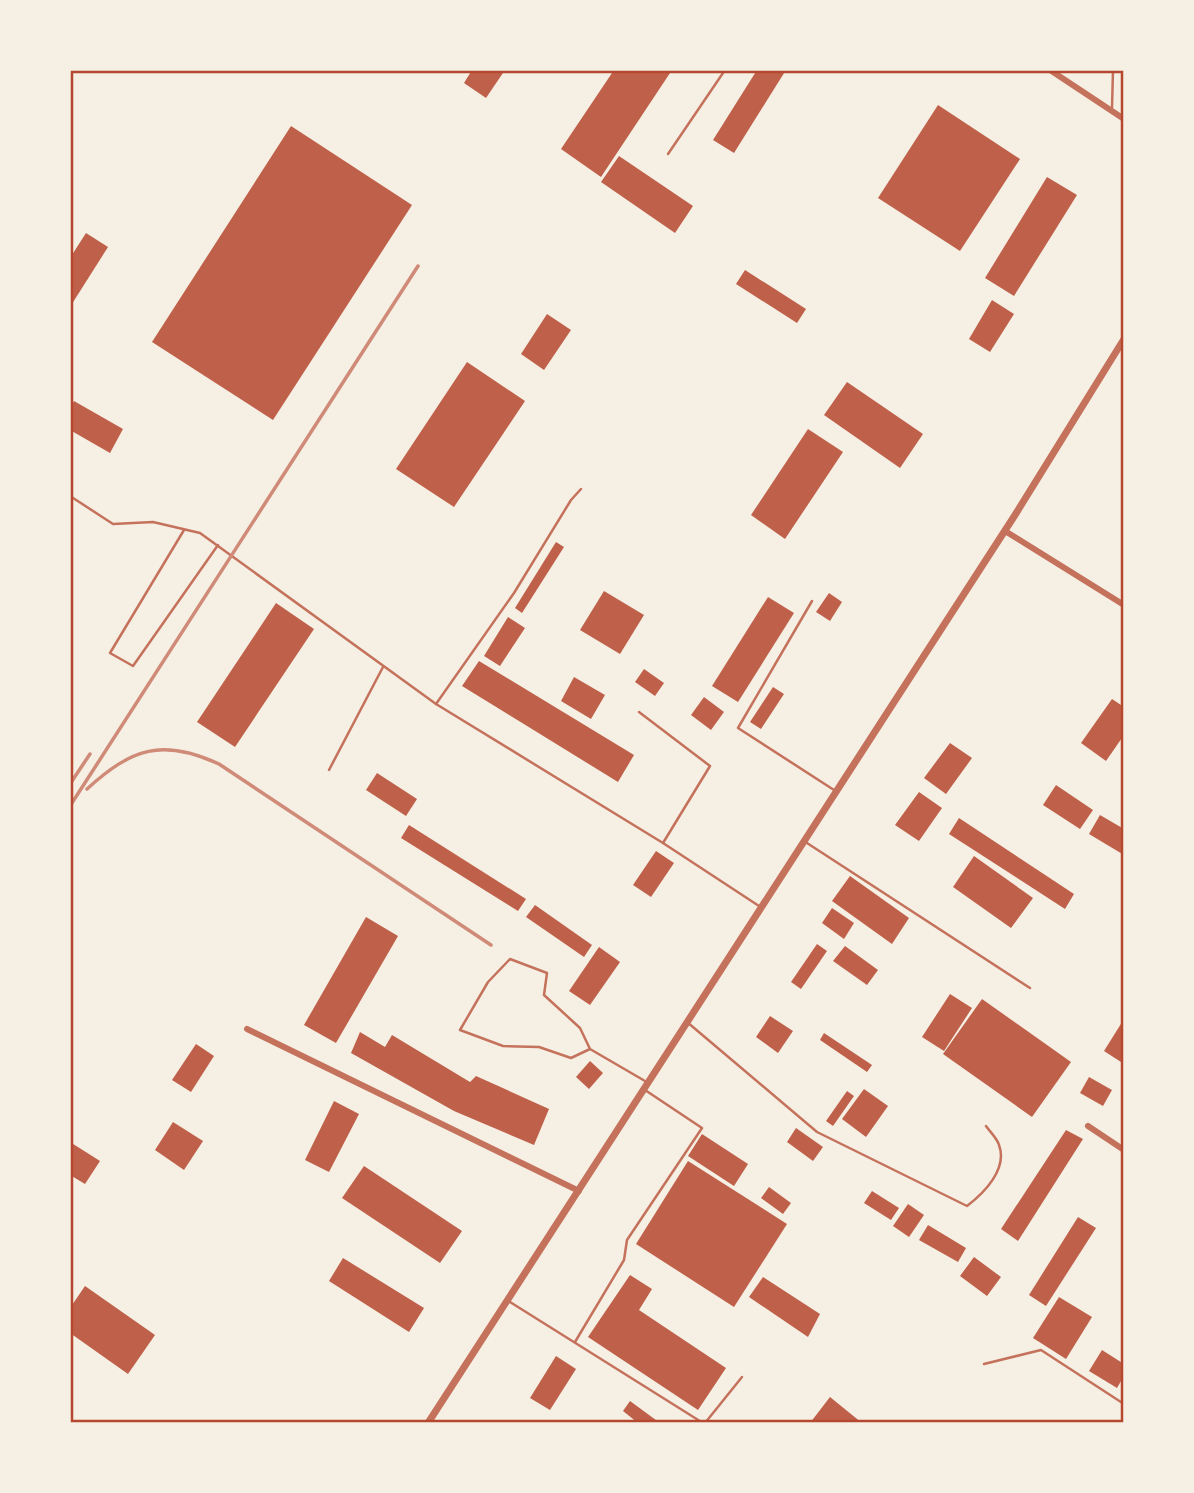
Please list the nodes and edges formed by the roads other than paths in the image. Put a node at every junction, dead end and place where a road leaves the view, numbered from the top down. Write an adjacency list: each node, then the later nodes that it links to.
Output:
1 (725, 70): 6 (lane)
2 (1049, 70): 4 (street)
3 (1113, 70): 4 (lane)
4 (1112, 111): 5 (street)
5 (1124, 119)
6 (668, 154)
7 (1124, 340): 11 (street)
8 (581, 489): 16 (lane)
9 (70, 496): 10 (lane)
10 (184, 530): 12 (lane); 12 (lane)
11 (1005, 531): 14 (street); 19 (street)
12 (218, 545): 15 (lane)
13 (812, 601): 19 (lane)
14 (1124, 605)
15 (383, 667): 16 (lane); 18 (lane)
16 (436, 704): 21 (lane)
17 (639, 712): 21 (lane)
18 (329, 770)
19 (836, 792): 20 (street)
20 (804, 841): 22 (street); 23 (lane)
21 (663, 843): 22 (lane)
22 (761, 908): 24 (street)
23 (1030, 989)
24 (687, 1022): 27 (street); 28 (lane)
25 (247, 1028): 31 (street)
26 (590, 1049): 26 (lane); 27 (lane)
27 (646, 1086): 31 (street); 33 (lane)
28 (986, 1126)
29 (1087, 1126): 30 (street)
30 (1124, 1150)
31 (579, 1191): 32 (street)
32 (508, 1300): 33 (lane); 37 (street)
33 (575, 1342): 38 (lane)
34 (984, 1364): 36 (lane)
35 (742, 1377): 38 (lane)
36 (1124, 1404)
37 (428, 1423)
38 (704, 1423)

